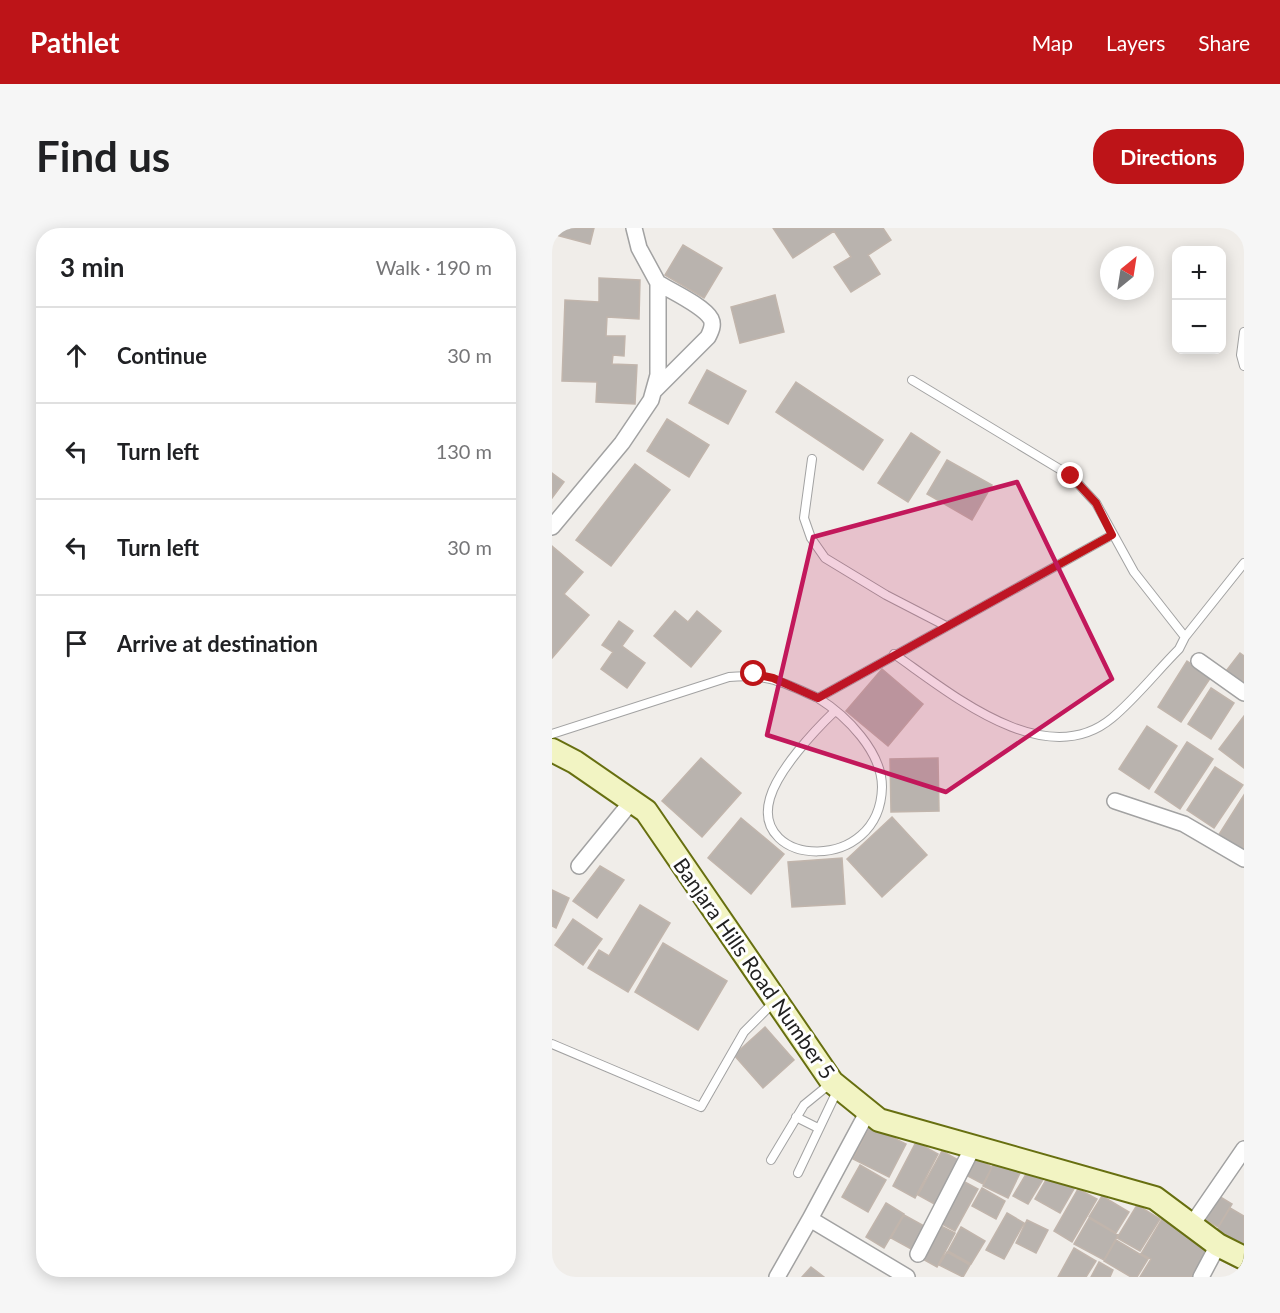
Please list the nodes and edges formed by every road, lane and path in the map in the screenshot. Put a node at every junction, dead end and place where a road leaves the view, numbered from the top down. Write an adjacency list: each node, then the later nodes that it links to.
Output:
1 (634, 228): 2 (street)
2 (658, 284): 6 (street); 6 (street)
3 (1244, 332): 4 (lane)
4 (1244, 366)
5 (912, 380): 9 (lane)
6 (653, 393): 8 (street)
7 (812, 459): 11 (lane)
8 (552, 527)
9 (1112, 535): 11 (lane); 12 (lane)
10 (1244, 563): 12 (lane)
11 (946, 626): 13 (lane)
12 (1185, 637): 13 (lane)
13 (894, 654): 16 (lane)
14 (1199, 661): 15 (street)
15 (1244, 693)
16 (818, 698): 17 (lane); 18 (lane)
17 (835, 711): 17 (lane)
18 (552, 734)
19 (552, 750): 20 (street, Banjara Hills Road Number 5)
20 (632, 801): 23 (street); 24 (street, Banjara Hills Road Number 5)
21 (1114, 801): 22 (street)
22 (1244, 859)
23 (579, 866)
24 (776, 1000): 25 (lane); 26 (street, Banjara Hills Road Number 5)
25 (552, 1044)
26 (836, 1085): 27 (street, Banjara Hills Road Number 5); 28 (lane); 29 (lane)
27 (868, 1111): 30 (street, Banjara Hills Road Number 5); 34 (street)
28 (796, 1117): 29 (lane); 32 (lane)
29 (818, 1128): 33 (lane)
30 (973, 1147): 35 (street, Banjara Hills Road Number 5); 37 (street)
31 (1243, 1153): 35 (street)
32 (771, 1160)
33 (798, 1173)
34 (810, 1219): 39 (street); 40 (street)
35 (1191, 1226): 36 (street, Banjara Hills Road Number 5)
36 (1218, 1245): 38 (street, Banjara Hills Road Number 5); 41 (street)
37 (918, 1254)
38 (1244, 1258)
39 (777, 1277)
40 (907, 1277)
41 (1201, 1277)

